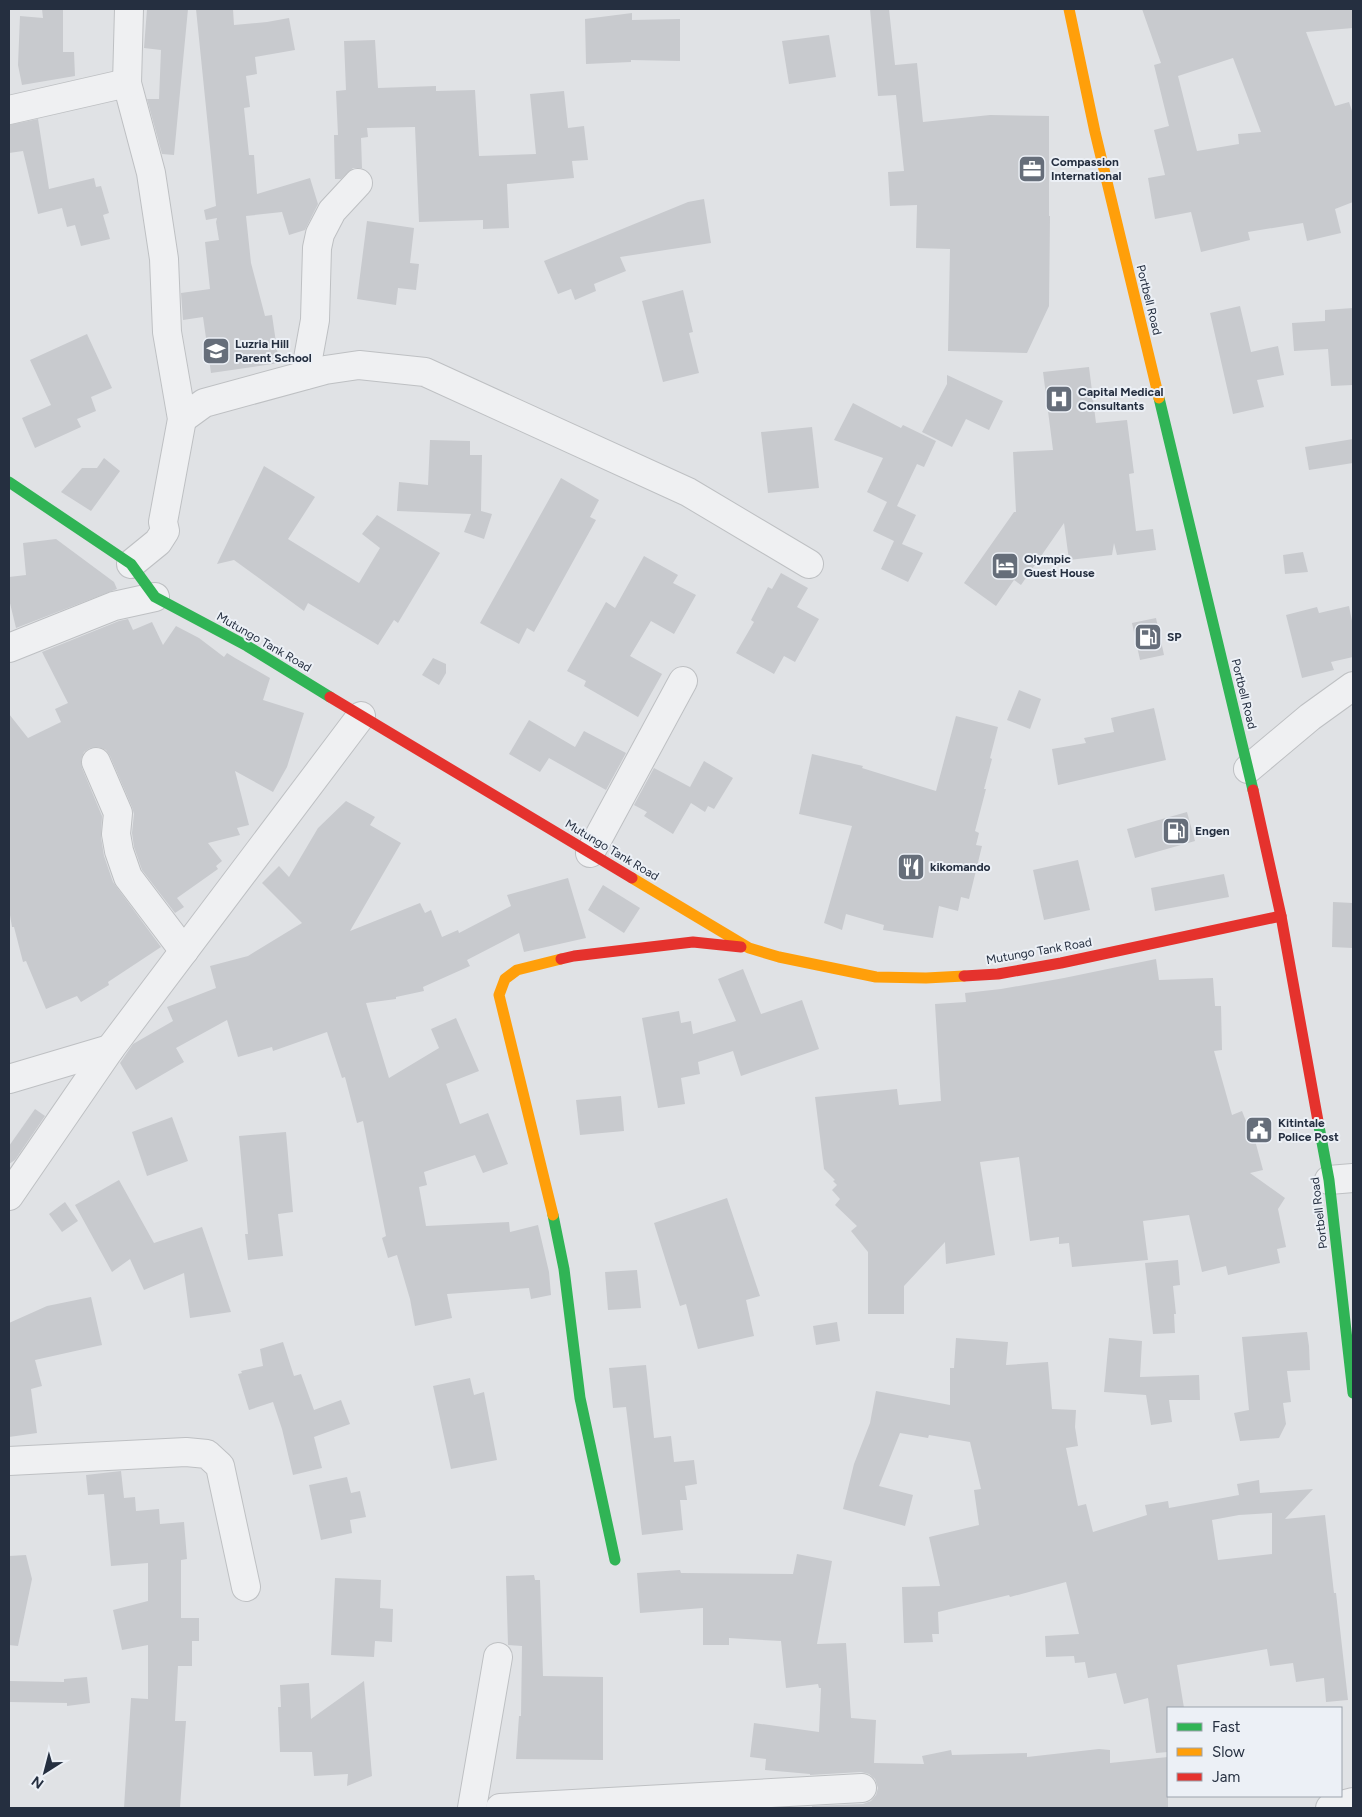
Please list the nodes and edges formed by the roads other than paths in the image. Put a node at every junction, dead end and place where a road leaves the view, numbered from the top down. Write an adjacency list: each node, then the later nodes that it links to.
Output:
1 (129, 9): 3 (street)
2 (1069, 9): 17 (street, Portbell Road)
3 (127, 83): 4 (street); 7 (street)
4 (9, 110)
5 (358, 183): 6 (street)
6 (304, 375): 7 (street); 10 (street)
7 (182, 419): 9 (street)
8 (9, 482): 9 (street, Mutungo Tank Road)
9 (131, 564): 11 (street, Mutungo Tank Road)
10 (809, 564)
11 (155, 597): 12 (street); 15 (street, Mutungo Tank Road)
12 (9, 648)
13 (684, 682): 18 (street)
14 (1353, 686): 17 (street)
15 (361, 716): 18 (street, Mutungo Tank Road); 21 (street)
16 (96, 762): 21 (street)
17 (1248, 769): 19 (street, Portbell Road)
18 (590, 852): 20 (street, Mutungo Tank Road)
19 (1281, 916): 20 (street, Mutungo Tank Road); 24 (street, Portbell Road)
20 (749, 948): 28 (street)
21 (184, 950): 22 (street)
22 (110, 1049): 23 (street); 25 (street)
23 (9, 1079)
24 (1341, 1179): 26 (street, Portbell Road)
25 (9, 1196)
26 (1353, 1392)
27 (9, 1461): 29 (street)
28 (615, 1560)
29 (246, 1587)
30 (498, 1657): 33 (street)
31 (862, 1788): 34 (street)
32 (1353, 1802): 35 (street)
33 (472, 1808)
34 (500, 1808)
35 (1330, 1808)

